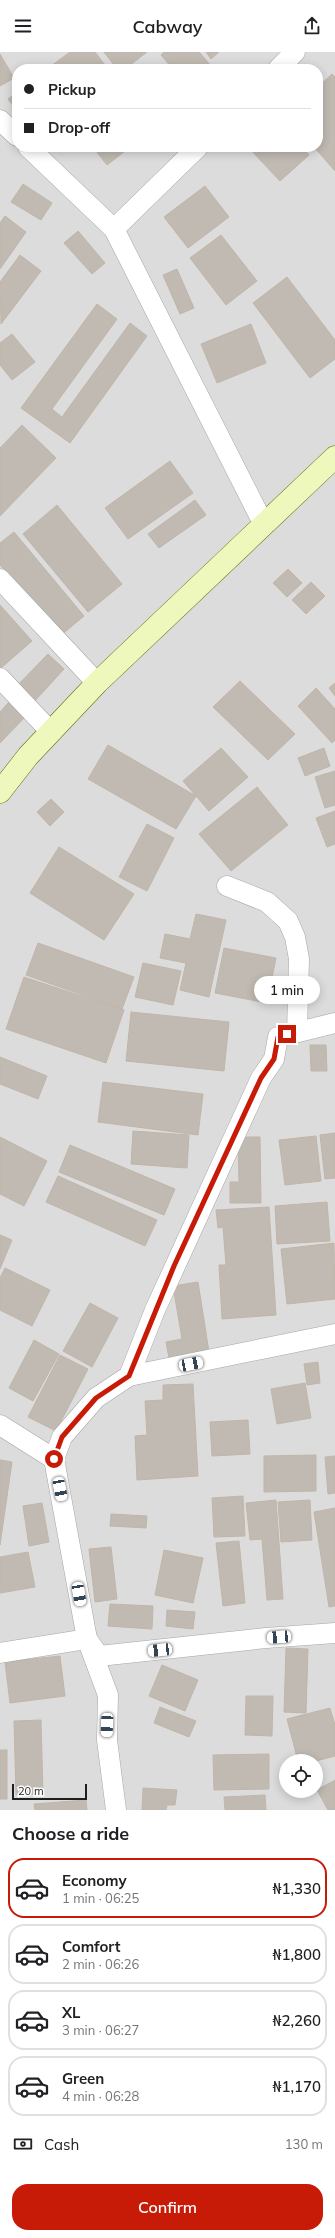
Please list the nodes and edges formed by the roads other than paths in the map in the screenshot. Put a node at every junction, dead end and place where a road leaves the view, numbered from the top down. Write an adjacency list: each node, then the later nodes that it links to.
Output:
1 (295, 52): 2 (street)
2 (283, 64)
3 (0, 120): 4 (street)
4 (12, 131)
5 (33, 152): 7 (street)
6 (193, 152): 7 (street)
7 (114, 229): 9 (street)
8 (335, 457): 9 (street)
9 (264, 523): 12 (street)
10 (0, 579): 12 (street)
11 (0, 678): 13 (street)
12 (97, 683): 13 (street)
13 (51, 732): 14 (street)
14 (0, 792)
15 (227, 886): 17 (street)
16 (335, 1023): 17 (street)
17 (297, 1032): 19 (street)
18 (335, 1334): 19 (street)
19 (129, 1376): 21 (street)
20 (0, 1425): 21 (street)
21 (54, 1459): 23 (street)
22 (335, 1633): 23 (street)
23 (87, 1639): 24 (street); 25 (street)
24 (0, 1653)
25 (116, 1810)

